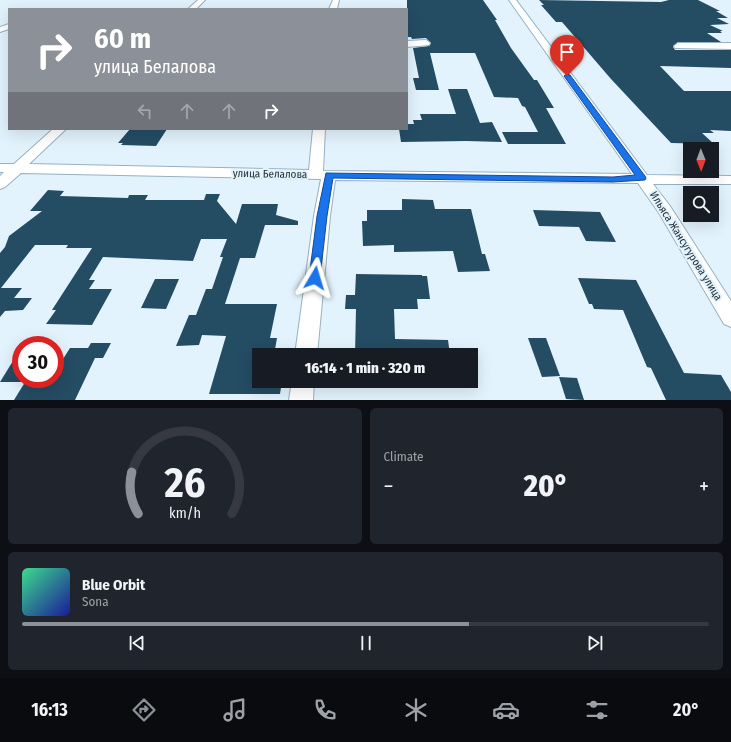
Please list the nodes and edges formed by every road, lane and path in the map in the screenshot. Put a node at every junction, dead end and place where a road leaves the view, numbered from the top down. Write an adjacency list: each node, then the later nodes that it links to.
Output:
1 (202, 0): 3 (street)
2 (512, 0): 13 (street, Ильяса Жансугурова улица)
3 (193, 8)
4 (426, 43): 5 (street)
5 (408, 44)
6 (678, 46): 7 (street)
7 (731, 46)
8 (59, 130): 11 (street)
9 (319, 130): 12 (street)
10 (0, 168): 11 (street, улица Белалова)
11 (17, 168): 12 (street, улица Белалова); 15 (street)
12 (323, 175): 13 (street, улица Белалова); 17 (street)
13 (642, 178): 14 (street, улица Белалова); 16 (street, Ильяса Жансугурова улица)
14 (731, 180)
15 (0, 184)
16 (731, 318)
17 (307, 348)
18 (302, 388): 19 (street)
19 (301, 400)

